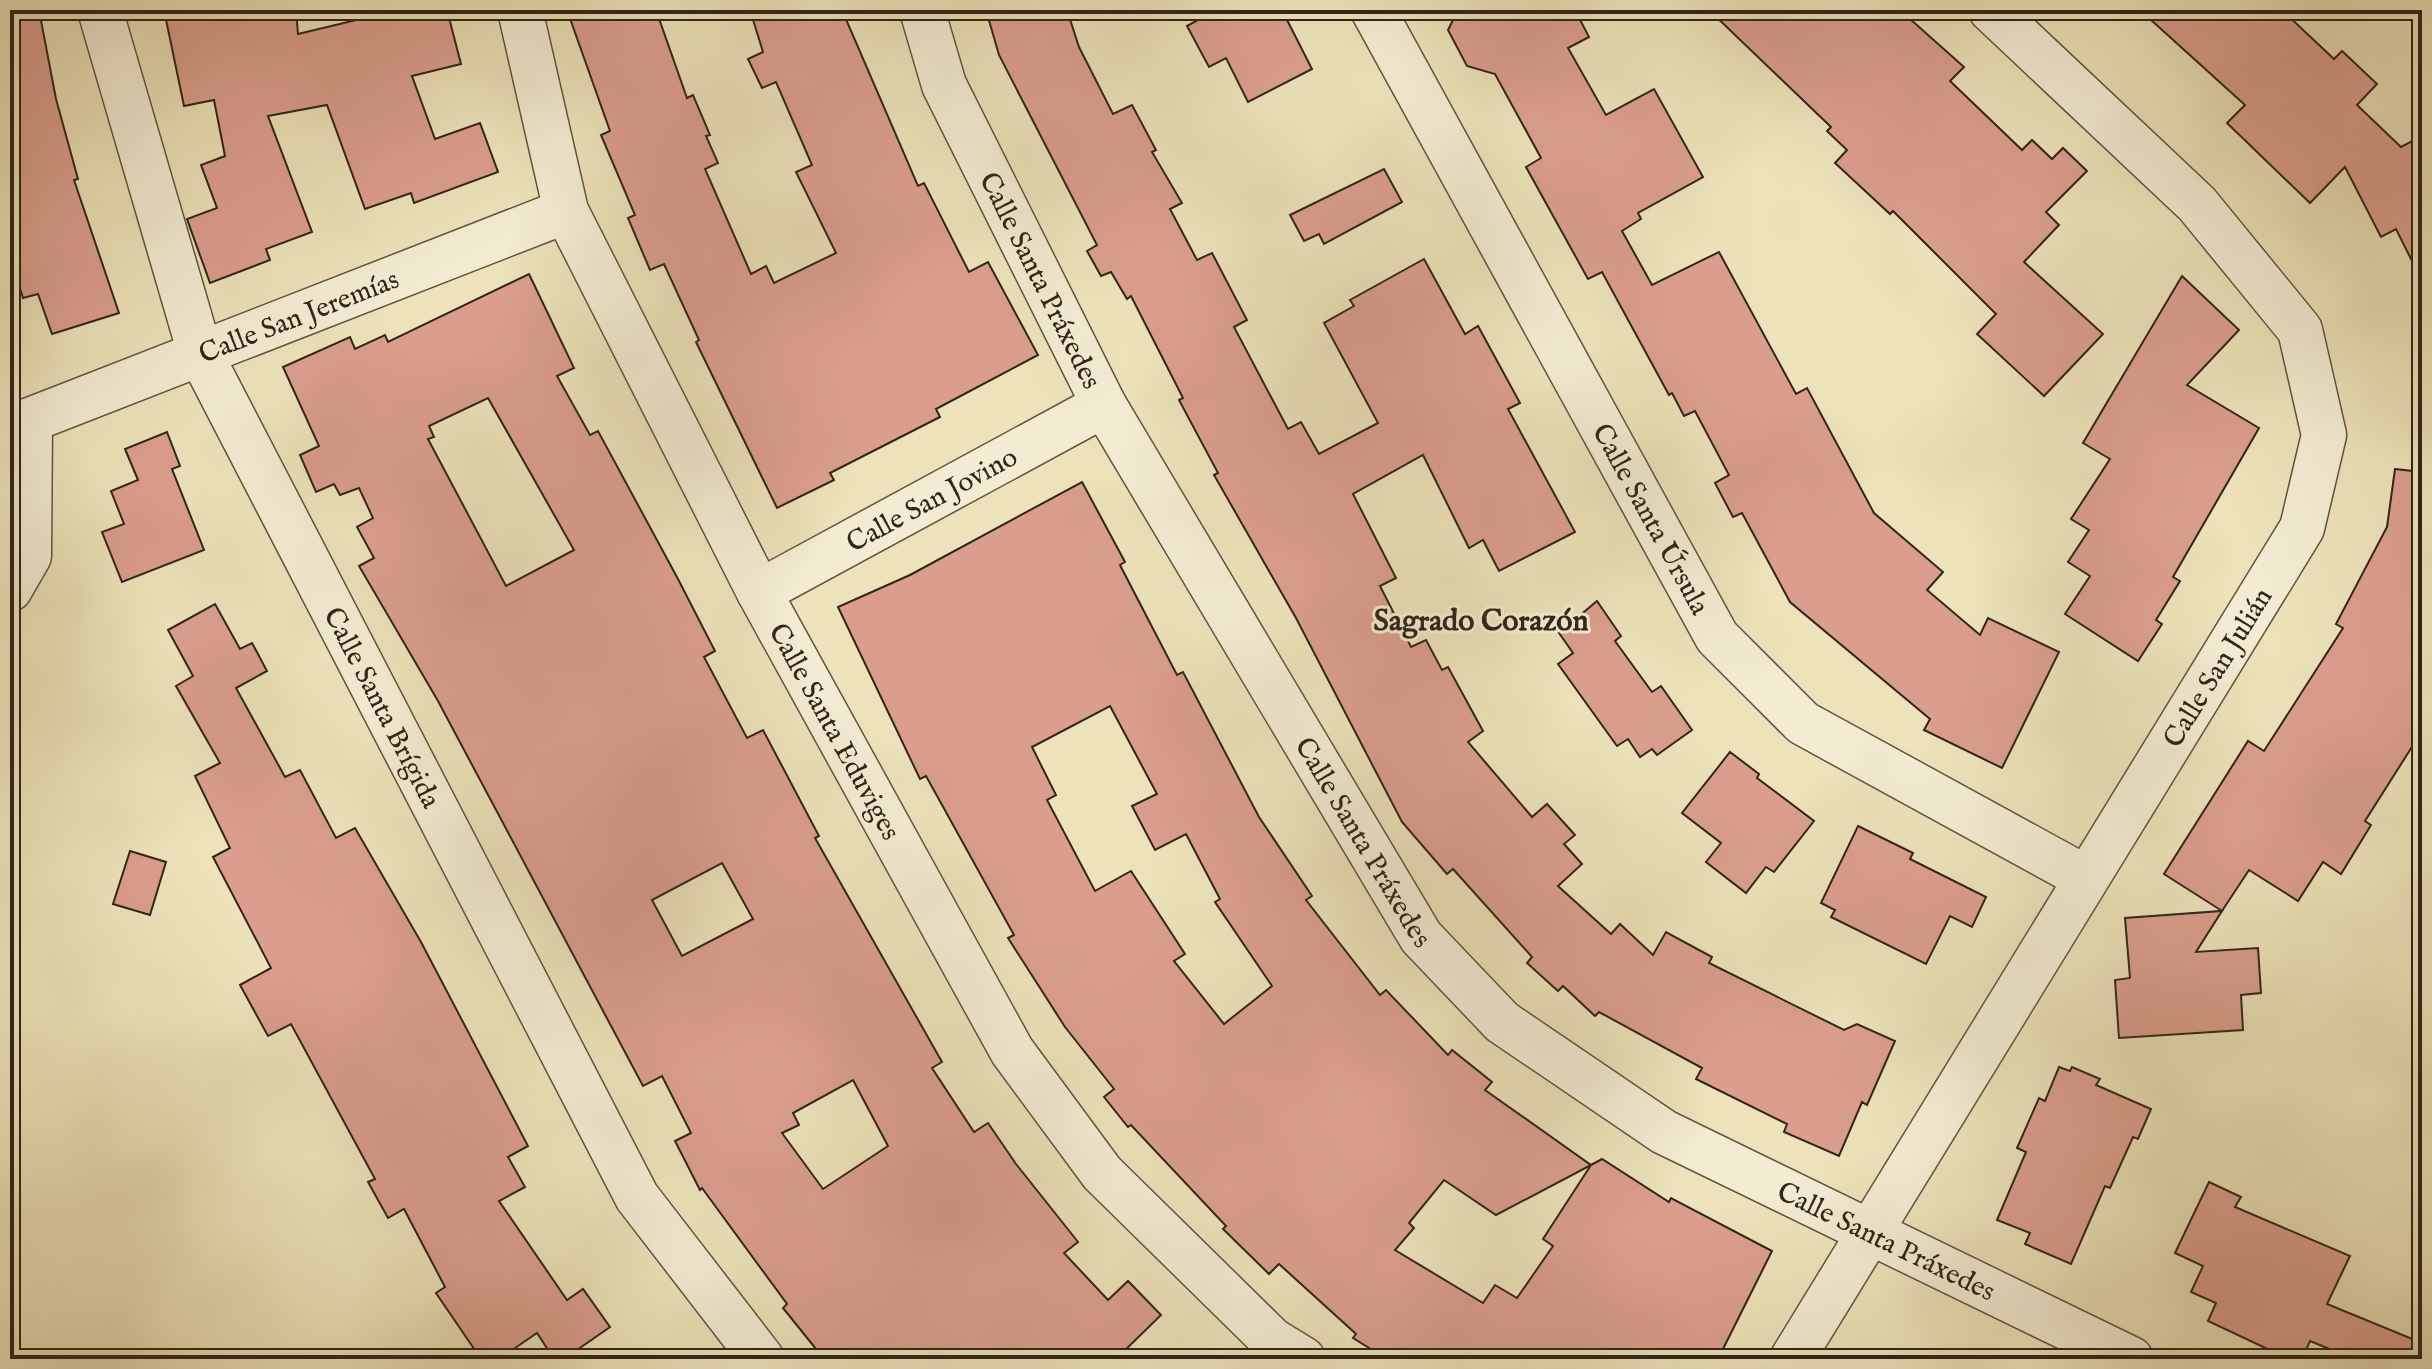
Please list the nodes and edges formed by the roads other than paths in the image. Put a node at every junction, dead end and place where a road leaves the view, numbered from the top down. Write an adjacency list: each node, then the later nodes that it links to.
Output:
1 (100, 10): 7 (street, Calle Santa Brígida)
2 (520, 10): 6 (street, Calle Santa Eduviges)
3 (922, 10): 8 (street, Calle Santa Práxedes)
4 (1373, 10): 12 (street, Calle Santa Úrsula)
5 (1991, 10): 12 (street, Calle San Julián)
6 (566, 211): 7 (street, Calle San Jeremías); 11 (street, Calle Santa Eduviges)
7 (200, 353): 9 (street, Calle San Jeremías); 14 (street, Calle Santa Brígida)
8 (1104, 405): 11 (street, Calle San Jovino); 13 (street, Calle Santa Práxedes)
9 (20, 406): 10 (street)
10 (10, 589)
11 (759, 592): 15 (street, Calle Santa Eduviges)
12 (2086, 878): 13 (street, Calle San Julián)
13 (1869, 1234): 16 (street, Calle San Julián); 17 (street, Calle Santa Práxedes)
14 (762, 1359)
15 (1303, 1359)
16 (1792, 1359)
17 (2131, 1359)

